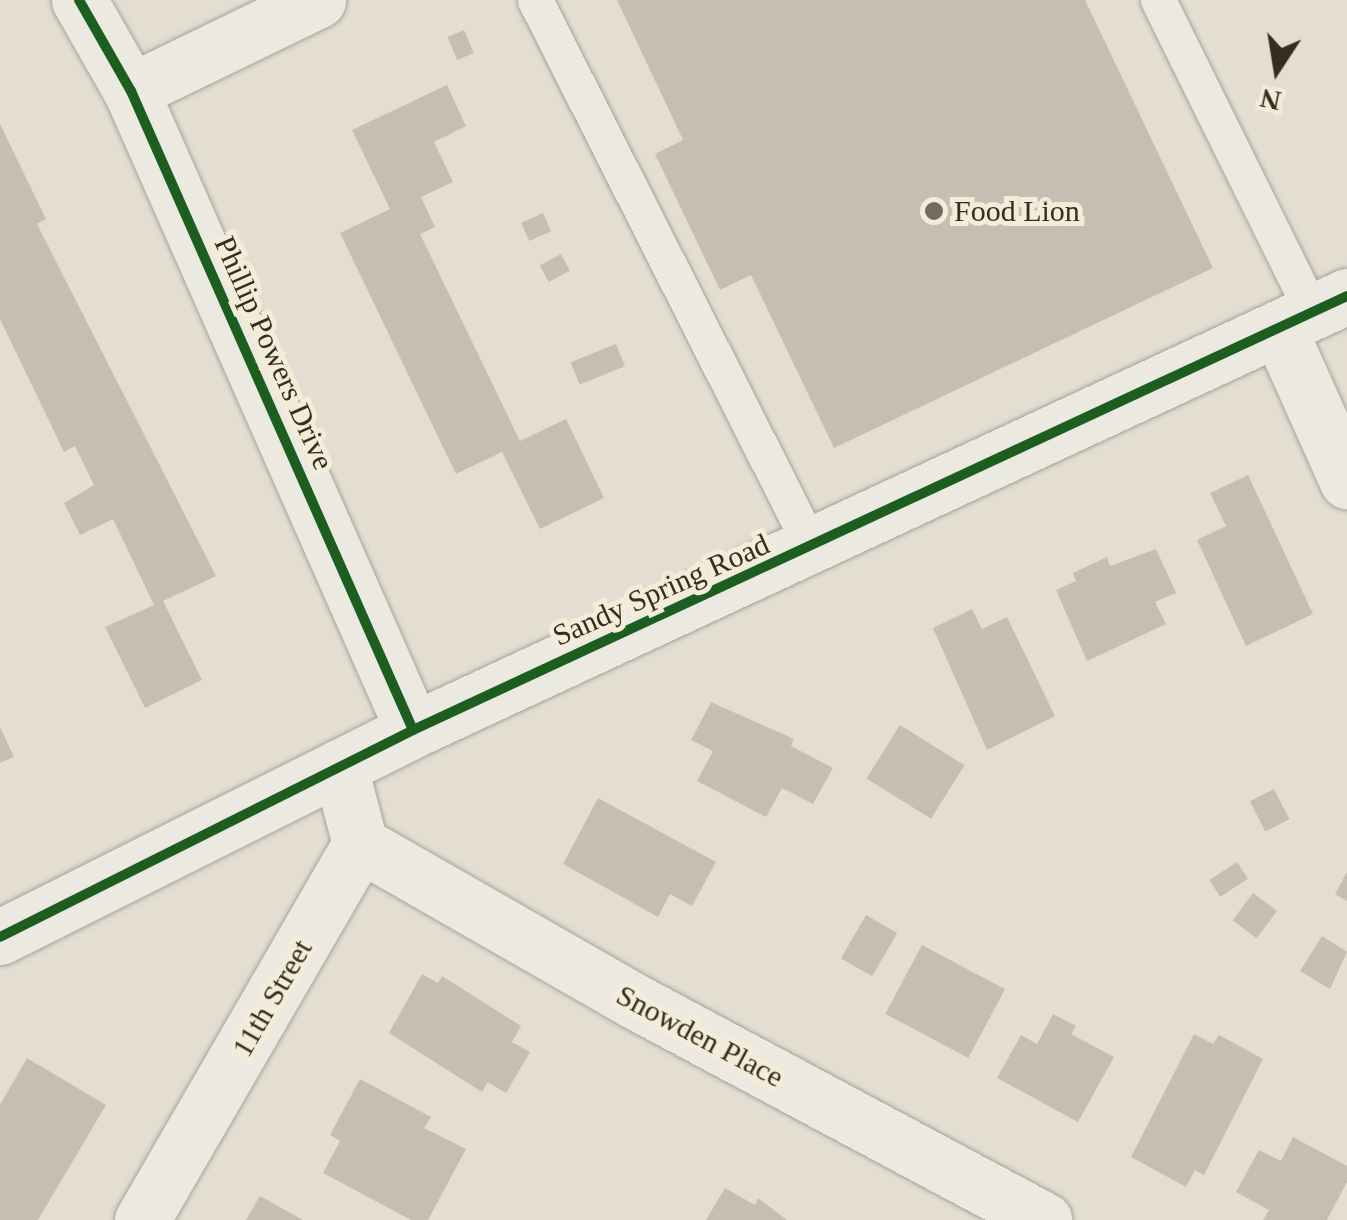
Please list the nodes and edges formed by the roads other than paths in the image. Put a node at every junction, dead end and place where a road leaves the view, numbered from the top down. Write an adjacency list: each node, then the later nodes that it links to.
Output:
1 (79, 0): 5 (street, Phillip Powers Drive)
2 (318, 0): 5 (street)
3 (535, 0): 8 (lane)
4 (1158, 0): 6 (lane)
5 (132, 91): 9 (street, Phillip Powers Drive)
6 (1313, 313): 7 (street); 8 (street, Sandy Spring Road)
7 (1347, 480)
8 (812, 548): 9 (street, Sandy Spring Road)
9 (413, 730): 10 (street, Sandy Spring Road)
10 (340, 767): 11 (street); 12 (street, Sandy Spring Road)
11 (360, 844): 13 (street, 11th Street); 14 (street, Snowden Place)
12 (0, 938)
13 (142, 1220)
14 (1044, 1220)

